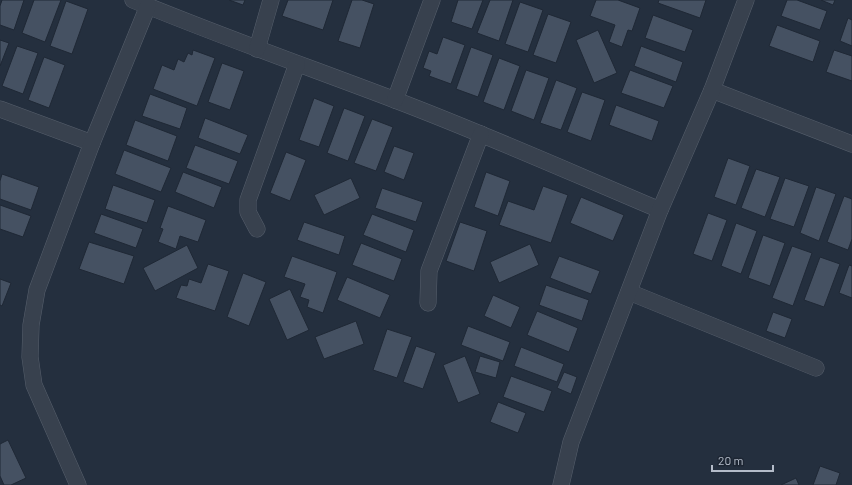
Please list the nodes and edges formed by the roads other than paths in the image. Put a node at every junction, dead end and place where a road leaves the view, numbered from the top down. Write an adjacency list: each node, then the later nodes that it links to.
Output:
1 (271, 0): 5 (street)
2 (432, 0): 8 (street)
3 (746, 0): 7 (street)
4 (140, 3): 5 (street); 11 (street)
5 (256, 49): 6 (street)
6 (297, 64): 8 (street); 14 (street)
7 (712, 90): 12 (street); 13 (street)
8 (395, 100): 10 (street)
9 (0, 109): 11 (street)
10 (480, 134): 13 (street); 16 (street)
11 (92, 143): 18 (street)
12 (852, 144)
13 (660, 210): 15 (street)
14 (257, 229)
15 (629, 292): 17 (street); 19 (street)
16 (428, 303)
17 (816, 368)
18 (74, 484)
19 (561, 485)

